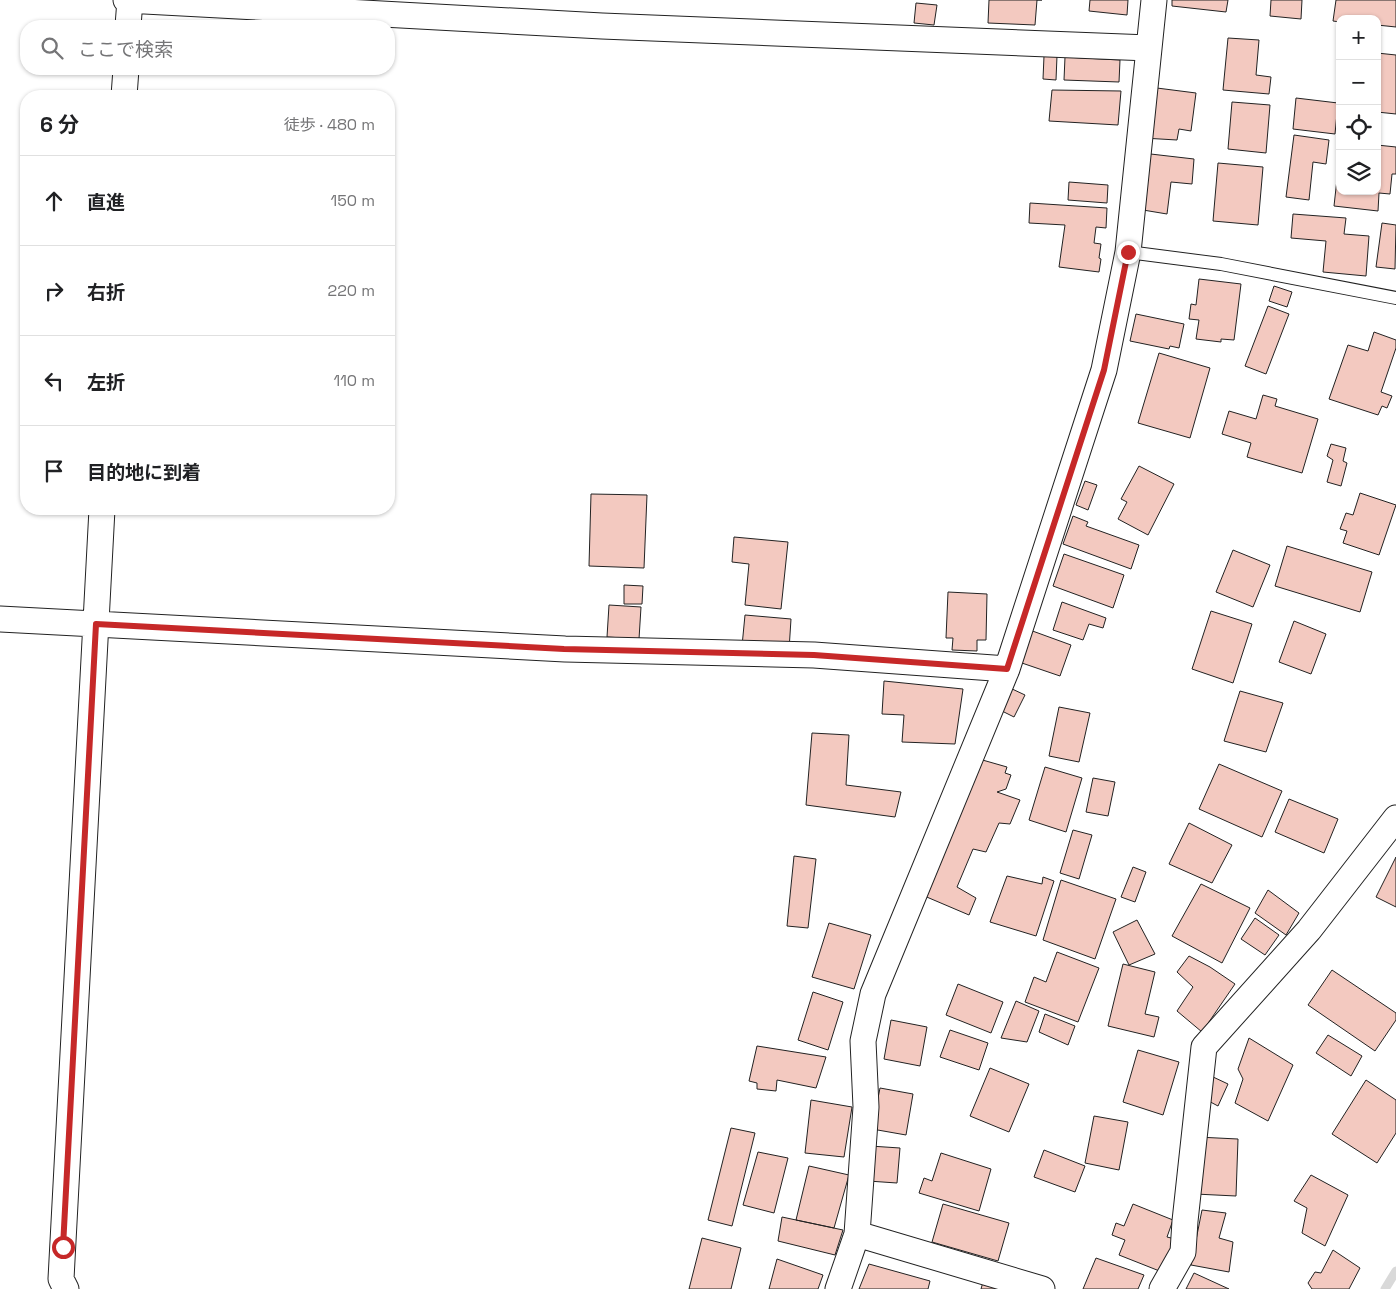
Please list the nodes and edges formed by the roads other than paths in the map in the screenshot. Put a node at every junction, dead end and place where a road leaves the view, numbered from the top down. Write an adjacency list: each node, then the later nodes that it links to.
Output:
1 (126, 0): 2 (street)
2 (130, 0): 4 (street); 5 (street)
3 (1154, 0): 5 (street)
4 (128, 20)
5 (1149, 48): 8 (street)
6 (126, 75): 7 (street)
7 (124, 90)
8 (1128, 252): 9 (lane); 13 (street)
9 (1396, 298)
10 (102, 515): 12 (street)
11 (0, 619): 12 (street)
12 (96, 624): 13 (street); 16 (street)
13 (1007, 669): 15 (street)
14 (1396, 818): 19 (street)
15 (857, 1234): 17 (street); 18 (street)
16 (66, 1289)
17 (838, 1289)
18 (1042, 1289)
19 (1162, 1289)

